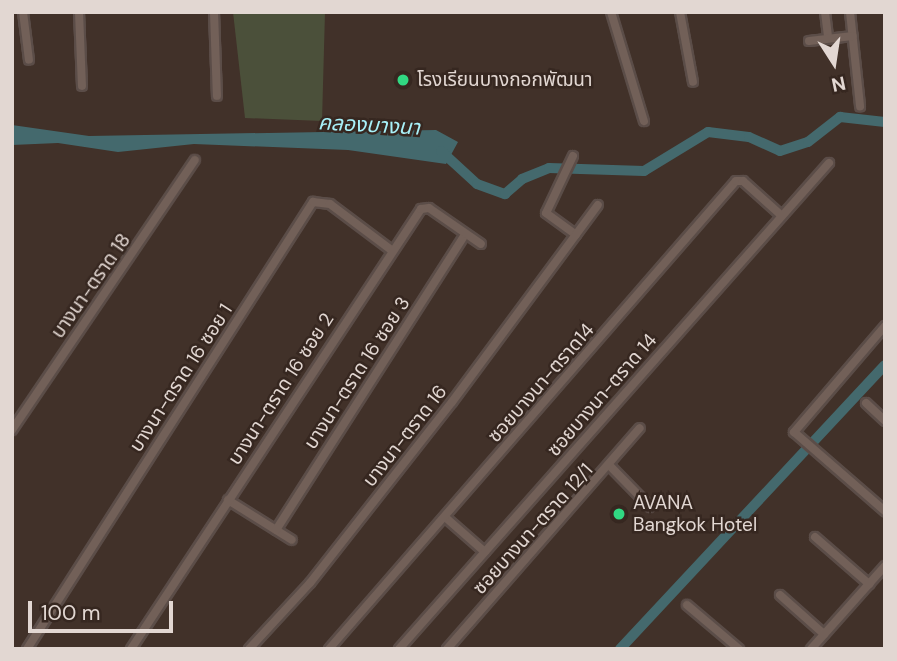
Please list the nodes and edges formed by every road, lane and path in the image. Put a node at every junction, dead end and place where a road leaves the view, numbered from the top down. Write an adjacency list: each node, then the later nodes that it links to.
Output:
1 (23, 12): 11 (street)
2 (79, 12): 13 (street)
3 (214, 12): 14 (street)
4 (611, 12): 16 (street)
5 (680, 12): 12 (street)
6 (825, 12): 9 (street)
7 (850, 12): 8 (street)
8 (853, 36): 9 (street); 15 (street)
9 (828, 38): 10 (street)
10 (809, 41)
11 (29, 60)
12 (693, 82)
13 (82, 86)
14 (217, 96)
15 (860, 106)
16 (644, 121)
17 (573, 156): 23 (street)
18 (195, 160): 30 (street, บางนา-ตราด 18)
19 (829, 163): 21 (street, ซอยบางนา-ตราด 14)
20 (598, 205): 23 (street, บางนา-ตราด 16)
21 (782, 216): 35 (street, ซอยบางนา-ตราด14); 39 (street, ซอยบางนา-ตราด 14)
22 (465, 234): 24 (street, บางนา-ตราด 16 ซอย 2); 25 (street, บางนา-ตราด 16 ซอย 2); 36 (street, บางนา-ตราด 16 ซอย 3)
23 (576, 235): 47 (street, บางนา-ตราด 16)
24 (481, 244)
25 (390, 249): 32 (street, บางนา-ตราด 16 ซอย 2); 45 (street, บางนา-ตราด 16 ซอย 1)
26 (885, 326): 34 (street)
27 (866, 404): 28 (street)
28 (885, 421)
29 (640, 428): 31 (street, ซอยบางนา-ตราด 12/1)
30 (12, 430)
31 (610, 466): 33 (street); 50 (street, ซอยบางนา-ตราด 12/1)
32 (228, 500): 36 (street); 46 (street, บางนา-ตราด 16 ซอย 2)
33 (650, 507)
34 (885, 512)
35 (444, 517): 39 (street); 48 (street, ซอยบางนา-ตราด14)
36 (276, 530): 38 (street)
37 (815, 537): 41 (street)
38 (292, 540)
39 (485, 552): 49 (street, ซอยบางนา-ตราด 14)
40 (885, 566): 41 (street)
41 (869, 584): 44 (street)
42 (780, 595): 44 (street)
43 (687, 605): 51 (street)
44 (824, 634): 52 (street)
45 (27, 649)
46 (131, 649)
47 (249, 649)
48 (329, 649)
49 (399, 649)
50 (447, 649)
51 (739, 649)
52 (811, 649)

